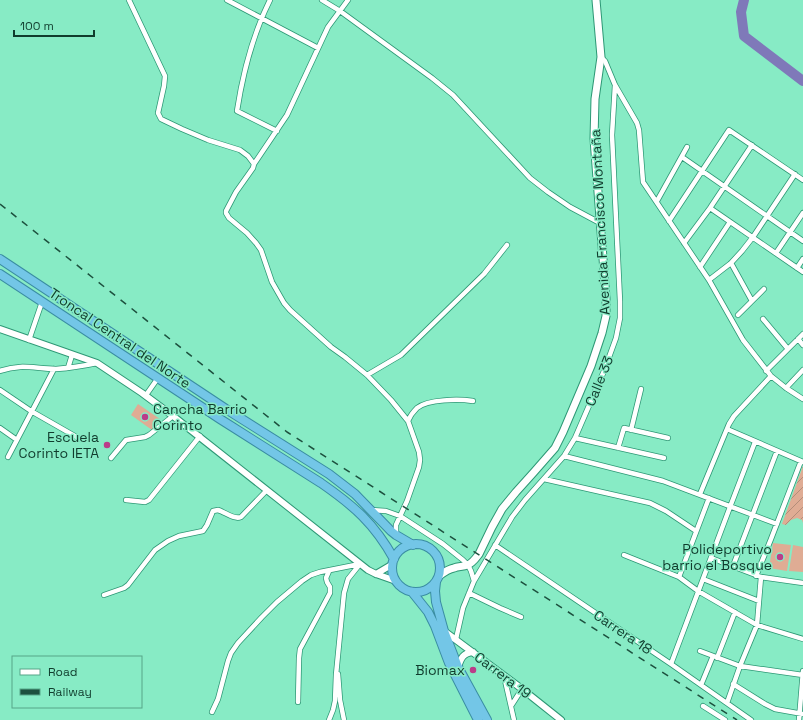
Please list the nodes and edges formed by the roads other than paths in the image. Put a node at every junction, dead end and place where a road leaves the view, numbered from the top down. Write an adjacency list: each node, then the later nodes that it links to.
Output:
1 (129, 0): 16 (street)
2 (227, 0): 8 (street)
3 (270, 0): 8 (street)
4 (322, 0): 7 (street)
5 (348, 0): 7 (street)
6 (596, 0): 10 (main road, Avenida Francisco Montaña)
7 (340, 11): 9 (street); 27 (street)
8 (261, 18): 9 (street); 12 (street)
9 (318, 48): 12 (street)
10 (601, 57): 11 (street); 27 (main road, Avenida Francisco Montaña)
11 (615, 85): 21 (street); 76 (street, Calle 33)
12 (277, 131): 16 (street)
13 (752, 145): 17 (street); 18 (street); 20 (street)
14 (688, 147): 15 (street)
15 (682, 157): 17 (street); 21 (street)
16 (254, 164): 60 (street)
17 (703, 171): 20 (street); 25 (street)
18 (795, 174): 19 (street); 24 (street)
19 (803, 180)
20 (725, 186): 22 (street); 24 (street)
21 (656, 201): 25 (street)
22 (710, 208): 26 (street); 31 (street)
23 (803, 213): 28 (street)
24 (767, 216): 28 (street); 29 (street)
25 (670, 221): 31 (street)
26 (730, 222): 29 (street); 37 (street)
27 (600, 223): 106 (main road, Avenida Francisco Montaña)
28 (790, 232): 30 (street); 33 (street)
29 (753, 237): 33 (street); 36 (street)
30 (803, 241)
31 (684, 243): 37 (street)
32 (507, 245): 60 (street)
33 (776, 253): 38 (street)
34 (0, 259): 94 (highway, Troncal Central del Norte)
35 (803, 259): 38 (street)
36 (731, 262): 41 (street); 43 (street)
37 (700, 267): 41 (street)
38 (797, 268): 39 (street)
39 (803, 272)
40 (0, 274): 44 (highway, Troncal Central del Norte)
41 (709, 280): 57 (street)
42 (764, 289): 43 (street)
43 (752, 301): 45 (street)
44 (42, 302): 49 (street); 62 (highway, Troncal Central del Norte)
45 (738, 315)
46 (762, 319): 52 (street)
47 (0, 329): 49 (street)
48 (803, 334): 50 (street)
49 (29, 340): 53 (street)
50 (798, 340): 51 (street); 52 (street)
51 (803, 345)
52 (788, 349): 57 (street)
53 (72, 355): 54 (street); 55 (street)
54 (97, 364): 55 (street); 66 (street)
55 (68, 368): 56 (street)
56 (54, 369): 59 (street); 69 (street)
57 (766, 370): 61 (street)
58 (803, 370): 63 (street)
59 (0, 371)
60 (367, 375): 71 (street)
61 (771, 376): 63 (street); 73 (street)
62 (158, 378): 66 (street); 104 (highway, Troncal Central del Norte)
63 (786, 388): 67 (street)
64 (0, 390): 69 (street)
65 (641, 390): 74 (street)
66 (146, 395): 70 (street)
67 (803, 399)
68 (473, 401): 71 (street)
69 (32, 411): 78 (street); 79 (street)
70 (173, 416): 75 (street); 85 (street)
71 (408, 421): 96 (street)
72 (0, 428): 79 (street)
73 (726, 429): 80 (street); 90 (street)
74 (631, 430): 77 (street); 81 (street)
75 (200, 436): 89 (street); 92 (street)
76 (575, 438): 81 (street); 83 (street, Calle 33)
77 (668, 438)
78 (80, 439)
79 (17, 440): 84 (street)
80 (755, 442): 82 (street); 93 (street)
81 (618, 448): 86 (street)
82 (777, 451): 87 (street); 95 (street)
83 (564, 456): 88 (street, Calle 33); 90 (street)
84 (8, 457)
85 (111, 458)
86 (664, 458)
87 (802, 461): 97 (street)
88 (544, 479): 98 (street); 101 (street, Calle 33)
89 (267, 490): 105 (street); 121 (street)
90 (700, 494): 91 (street)
91 (709, 498): 93 (street); 98 (street)
92 (126, 500)
93 (730, 507): 95 (street); 103 (street)
94 (371, 510): 96 (street); 99 (highway, Troncal Central del Norte)
95 (753, 515): 97 (street); 107 (street)
96 (400, 516): 99 (street); 106 (street)
97 (777, 524): 110 (street)
98 (696, 531): 111 (street)
99 (396, 535): 100 (highway, Troncal Central del Norte)
100 (413, 545): 104 (highway); 113 (highway)
101 (495, 545): 116 (street, Calle 33); 132 (street, Carrera 18)
102 (624, 555): 111 (street)
103 (711, 558): 107 (street); 114 (street)
104 (393, 562): 109 (street); 115 (highway)
105 (360, 564): 108 (street); 109 (street); 135 (street)
106 (468, 565): 113 (main road); 116 (street)
107 (733, 566): 110 (street)
108 (329, 571): 142 (street); 146 (street)
109 (376, 574): 115 (street)
110 (756, 576): 112 (street)
111 (679, 577): 118 (street)
112 (761, 577): 117 (street); 122 (street)
113 (437, 579): 119 (highway); 126 (highway)
114 (703, 579): 118 (street); 122 (street)
115 (396, 581): 119 (highway)
116 (474, 582): 120 (street, Calle 33)
117 (803, 583)
118 (698, 591): 123 (street); 132 (street)
119 (412, 592): 150 (highway)
120 (469, 592): 124 (street); 127 (street, Calle 33)
121 (104, 595)
122 (759, 601): 125 (street)
123 (735, 612): 125 (street); 131 (street)
124 (521, 617)
125 (757, 625): 128 (street); 133 (street)
126 (444, 631): 127 (street, Carrera 19); 134 (highway)
127 (456, 639): 130 (street, Carrera 19)
128 (803, 639)
129 (700, 651): 131 (street)
130 (473, 652): 134 (street); 138 (street, Carrera 19)
131 (715, 657): 133 (street); 140 (street)
132 (671, 664): 140 (street, Carrera 18)
133 (740, 666): 137 (street); 139 (street)
134 (458, 667): 151 (highway)
135 (337, 668): 148 (street); 149 (street)
136 (803, 670): 137 (street)
137 (803, 675): 147 (street)
138 (504, 676): 141 (street, Carrera 19); 144 (street)
139 (733, 684): 143 (street); 147 (street)
140 (701, 685): 143 (street, Carrera 18)
141 (522, 689): 144 (street); 153 (street, Carrera 19)
142 (298, 702)
143 (727, 703): 155 (street, Carrera 18)
144 (511, 706): 152 (street)
145 (702, 706): 154 (street)
146 (212, 712)
147 (801, 714): 156 (street)
148 (329, 720)
149 (344, 720)
150 (478, 720)
151 (487, 720)
152 (514, 720)
153 (561, 720)
154 (724, 720)
155 (750, 720)
156 (799, 720)

